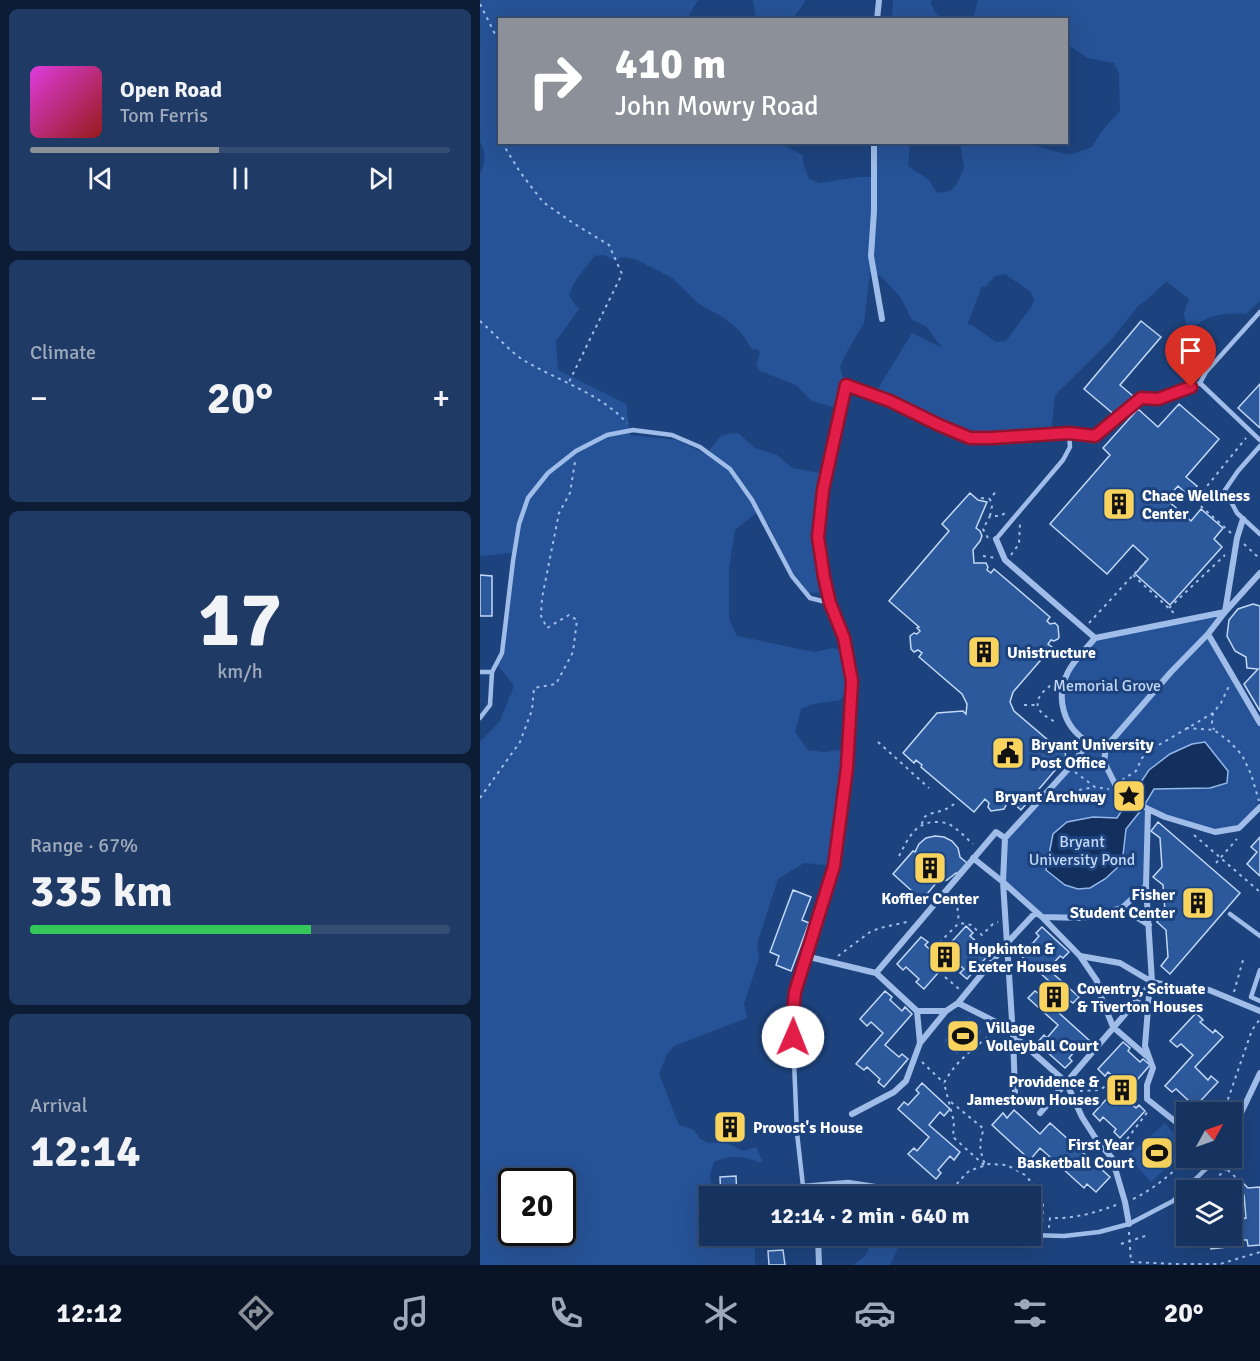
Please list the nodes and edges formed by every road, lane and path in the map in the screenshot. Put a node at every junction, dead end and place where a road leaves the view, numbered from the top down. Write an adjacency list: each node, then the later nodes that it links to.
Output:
1 (879, 0): 3 (street)
2 (480, 4): 4 (path)
3 (877, 18)
4 (498, 40)
5 (505, 144): 11 (path)
6 (874, 144): 8 (street)
7 (1260, 312): 10 (lane)
8 (882, 318)
9 (480, 321): 11 (path)
10 (1200, 382): 13 (lane); 14 (lane)
11 (568, 384): 12 (path)
12 (633, 430): 16 (lane); 31 (lane)
13 (1069, 433): 24 (lane); 31 (lane)
14 (1260, 440)
15 (1260, 446): 21 (lane)
16 (576, 451): 39 (lane); 58 (path)
17 (997, 490): 19 (path)
18 (981, 498): 19 (path)
19 (990, 499): 20 (path)
20 (990, 516)
21 (1243, 519): 23 (lane); 25 (street)
22 (1021, 521): 28 (path)
23 (1260, 534)
24 (996, 539): 28 (street)
25 (1236, 545): 32 (path); 33 (street)
26 (983, 556): 28 (path)
27 (1148, 559): 30 (path)
28 (1005, 560): 35 (street)
29 (1260, 573): 33 (street)
30 (1133, 575): 32 (path); 35 (path)
31 (830, 603): 86 (lane)
32 (1169, 608): 34 (path)
33 (1225, 612): 34 (street); 36 (street)
34 (1183, 620): 37 (street)
35 (1084, 629): 37 (street)
36 (1208, 634): 40 (street); 52 (street)
37 (1095, 638): 41 (street)
38 (480, 672): 39 (lane)
39 (492, 672): 45 (lane)
40 (1233, 678): 44 (path); 47 (street)
41 (1062, 685): 43 (path); 46 (street)
42 (1024, 705): 43 (path)
43 (1037, 705): 46 (path)
44 (1213, 713): 48 (path); 49 (path)
45 (480, 718)
46 (1068, 721): 51 (street)
47 (1260, 723)
48 (1186, 728): 49 (path); 55 (path)
49 (1214, 730): 60 (path)
50 (878, 742): 56 (path)
51 (1089, 742): 52 (street); 53 (street)
52 (1106, 747): 55 (street)
53 (1070, 767): 54 (path); 57 (street)
54 (1095, 787): 55 (path); 57 (path)
55 (1116, 787): 61 (street)
56 (929, 788)
57 (1044, 796): 64 (street)
58 (480, 798)
59 (955, 803): 63 (path)
60 (1260, 805): 62 (street)
61 (1148, 809): 62 (street); 73 (street)
62 (1179, 821): 69 (path)
63 (922, 825): 66 (path); 67 (path)
64 (1005, 838): 66 (street); 72 (street)
65 (1237, 839): 69 (path)
66 (980, 850): 68 (street)
67 (899, 856)
68 (973, 858): 71 (street); 72 (street)
69 (1220, 858): 70 (path); 74 (path)
70 (1216, 862)
71 (955, 881): 80 (street); 81 (path)
72 (1002, 882): 76 (street); 79 (street)
73 (1146, 886): 75 (street); 82 (street)
74 (1260, 892)
75 (1122, 908): 78 (street); 82 (street)
76 (1036, 912): 78 (street); 84 (street)
77 (1230, 914): 83 (lane)
78 (1042, 917): 87 (street)
79 (1006, 918): 81 (path); 84 (street)
80 (921, 920): 89 (path); 91 (street)
81 (959, 923): 85 (path)
82 (1149, 925): 93 (street)
83 (1260, 936)
84 (1008, 942): 94 (street); 104 (street)
85 (934, 948)
86 (805, 956): 89 (street); 129 (lane)
87 (1080, 956): 93 (street); 103 (street)
88 (1243, 960): 95 (path)
89 (829, 963): 91 (street)
90 (1260, 970): 96 (lane)
91 (876, 973): 98 (street)
92 (945, 977): 94 (path)
93 (1152, 982): 95 (street); 103 (street); 107 (street)
94 (965, 994): 97 (street)
95 (1232, 999): 100 (street)
96 (1260, 1001)
97 (958, 1003): 99 (street); 102 (street)
98 (917, 1011): 99 (street); 105 (street)
99 (946, 1011): 105 (street)
100 (1260, 1011)
101 (1260, 1019): 116 (path)
102 (1002, 1025): 104 (street); 110 (path)
103 (1113, 1027): 107 (street); 109 (street)
104 (1013, 1036): 109 (street); 113 (street)
105 (921, 1043): 106 (street)
106 (915, 1056): 110 (path); 119 (street)
107 (1150, 1059): 114 (street)
108 (1260, 1073): 117 (street)
109 (1066, 1082): 112 (street); 118 (street)
110 (944, 1083): 115 (path)
111 (1108, 1084): 112 (path)
112 (1070, 1091): 122 (street)
113 (1015, 1092)
114 (1147, 1099): 120 (street); 122 (path)
115 (949, 1100): 123 (path); 123 (path)
116 (1227, 1102)
117 (1242, 1111)
118 (1040, 1113)
119 (852, 1114)
120 (1176, 1122)
121 (1244, 1141): 126 (path)
122 (1112, 1158): 133 (street)
123 (985, 1166): 132 (path); 133 (path)
124 (1178, 1168): 133 (path)
125 (1206, 1168): 134 (lane)
126 (1226, 1169): 127 (path); 128 (path)
127 (1214, 1180)
128 (1238, 1180)
129 (803, 1186)
130 (803, 1186): 131 (lane)
131 (874, 1186)
132 (956, 1186)
133 (1125, 1202): 134 (street)
134 (1129, 1224): 135 (lane); 137 (path)
135 (1041, 1235)
136 (1148, 1235): 137 (path)
137 (1130, 1242): 138 (path); 140 (path)
138 (1121, 1244)
139 (818, 1246): 141 (street)
140 (1260, 1252)
141 (819, 1265)

